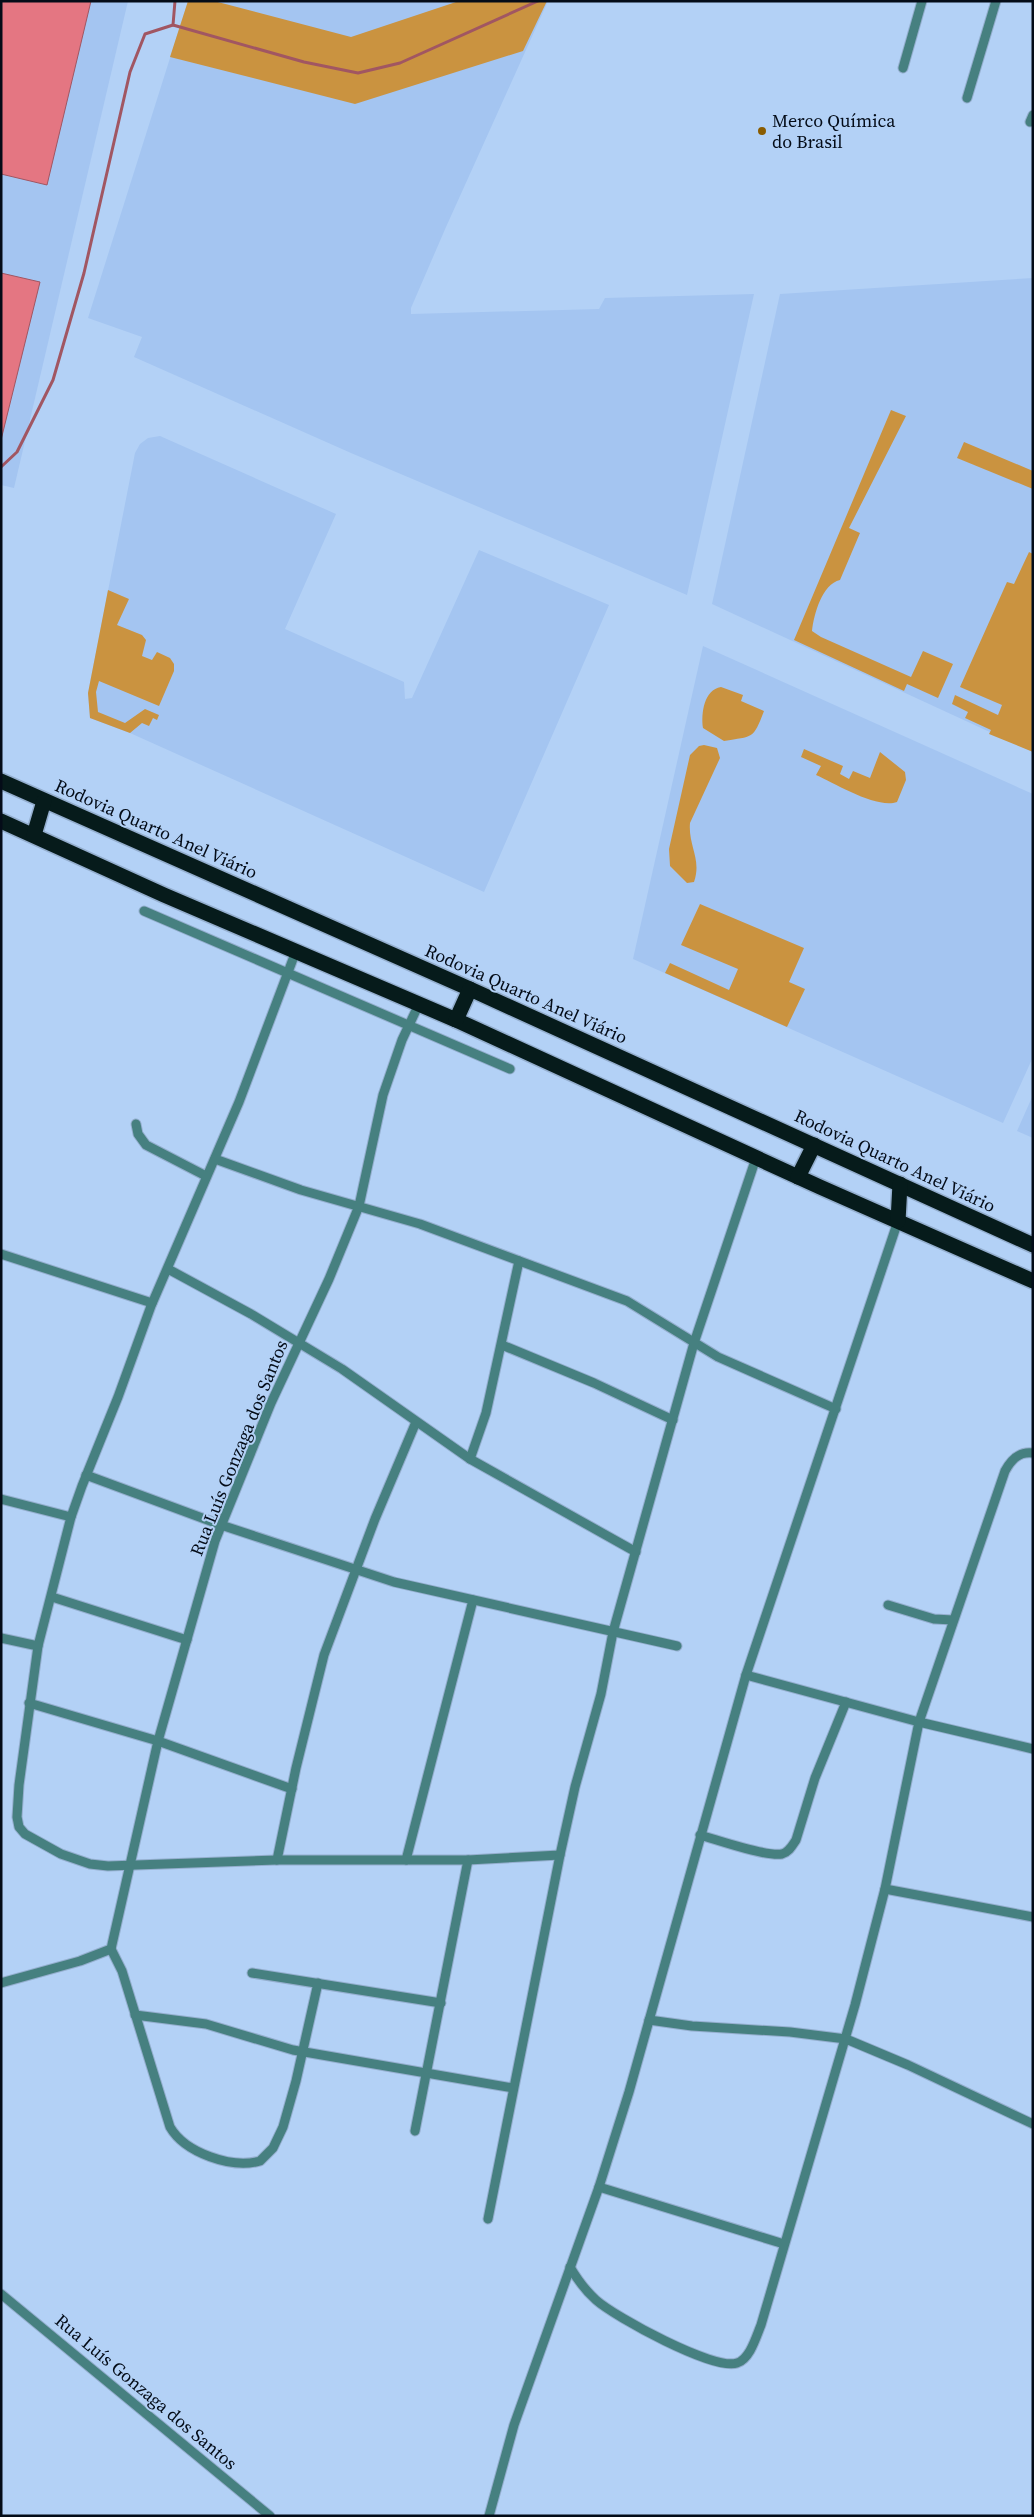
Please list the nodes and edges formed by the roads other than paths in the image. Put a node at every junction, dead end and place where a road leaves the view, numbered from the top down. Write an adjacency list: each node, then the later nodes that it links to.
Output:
1 (922, 1): 3 (street)
2 (996, 1): 4 (street)
3 (903, 68)
4 (966, 98)
5 (1, 781): 6 (highway, Rodovia Quarto Anel Viário)
6 (44, 801): 8 (highway); 12 (highway, Rodovia Quarto Anel Viário)
7 (1, 821): 8 (highway)
8 (34, 835): 10 (highway)
9 (144, 910): 11 (street)
10 (296, 951): 11 (street); 13 (highway)
11 (287, 972): 15 (street); 20 (street)
12 (470, 989): 14 (highway); 18 (highway, Rodovia Quarto Anel Viário)
13 (419, 1004): 14 (highway); 15 (street, Rua Luís Gonzaga dos Santos)
14 (456, 1020): 19 (highway)
15 (408, 1024): 16 (street); 24 (street, Rua Luís Gonzaga dos Santos)
16 (510, 1069)
17 (136, 1124): 21 (street)
18 (814, 1145): 22 (highway); 23 (highway, Rodovia Quarto Anel Viário)
19 (756, 1158): 22 (highway); 33 (street)
20 (215, 1159): 21 (street); 24 (street)
21 (206, 1176): 29 (street)
22 (798, 1177): 25 (highway)
23 (900, 1184): 25 (highway); 26 (highway, Rodovia Quarto Anel Viário)
24 (360, 1206): 28 (street); 32 (street, Rua Luís Gonzaga dos Santos)
25 (898, 1221): 30 (highway); 35 (street)
26 (1033, 1245)
27 (1, 1254): 31 (street)
28 (520, 1261): 33 (street); 34 (street)
29 (168, 1269): 31 (street); 32 (street)
30 (1033, 1280)
31 (152, 1302): 40 (street)
32 (300, 1343): 37 (street); 43 (street, Rua Luís Gonzaga dos Santos)
33 (694, 1343): 35 (street); 36 (street)
34 (502, 1345): 36 (street); 39 (street)
35 (836, 1409): 55 (street)
36 (673, 1420): 44 (street)
37 (416, 1422): 39 (street); 45 (street)
38 (1033, 1453): 49 (street)
39 (470, 1460): 44 (street)
40 (86, 1475): 42 (street); 43 (street)
41 (1, 1499): 42 (street)
42 (71, 1517): 46 (street)
43 (221, 1525): 45 (street); 52 (street, Rua Luís Gonzaga dos Santos)
44 (636, 1552): 50 (street)
45 (355, 1570): 47 (street); 61 (street)
46 (52, 1597): 52 (street); 53 (street)
47 (473, 1600): 50 (street); 65 (street)
48 (888, 1606): 49 (street)
49 (953, 1620): 58 (street)
50 (613, 1632): 54 (street); 63 (street)
51 (1, 1638): 53 (street)
52 (187, 1640): 59 (street, Rua Luís Gonzaga dos Santos)
53 (38, 1646): 57 (street)
54 (677, 1646)
55 (746, 1675): 56 (street); 62 (street)
56 (846, 1702): 58 (street); 62 (street)
57 (29, 1704): 59 (street); 67 (street)
58 (919, 1722): 60 (street); 68 (street)
59 (158, 1741): 61 (street); 67 (street, Rua Luís Gonzaga dos Santos)
60 (1033, 1749)
61 (292, 1789): 64 (street)
62 (700, 1835): 76 (street)
63 (560, 1855): 66 (street); 80 (street)
64 (277, 1860): 65 (street); 67 (street)
65 (406, 1860): 66 (street)
66 (468, 1860): 74 (street)
67 (131, 1866): 70 (street, Rua Luís Gonzaga dos Santos)
68 (885, 1889): 69 (street); 77 (street)
69 (1033, 1917)
70 (111, 1948): 73 (street); 75 (street)
71 (252, 1973): 72 (street)
72 (318, 1983): 74 (street); 78 (street)
73 (1, 1984)
74 (441, 2002): 79 (street)
75 (135, 2015): 78 (street); 78 (street)
76 (649, 2020): 77 (street); 83 (street)
77 (846, 2040): 81 (street); 85 (street)
78 (303, 2052): 79 (street)
79 (426, 2072): 80 (street); 82 (street)
80 (513, 2088): 84 (street)
81 (1033, 2124)
82 (414, 2131)
83 (599, 2187): 85 (street); 86 (street)
84 (488, 2219)
85 (784, 2244): 86 (street)
86 (570, 2267): 89 (street)
87 (1, 2294): 88 (street, Rua Luís Gonzaga dos Santos)
88 (270, 2516)
89 (489, 2516)

